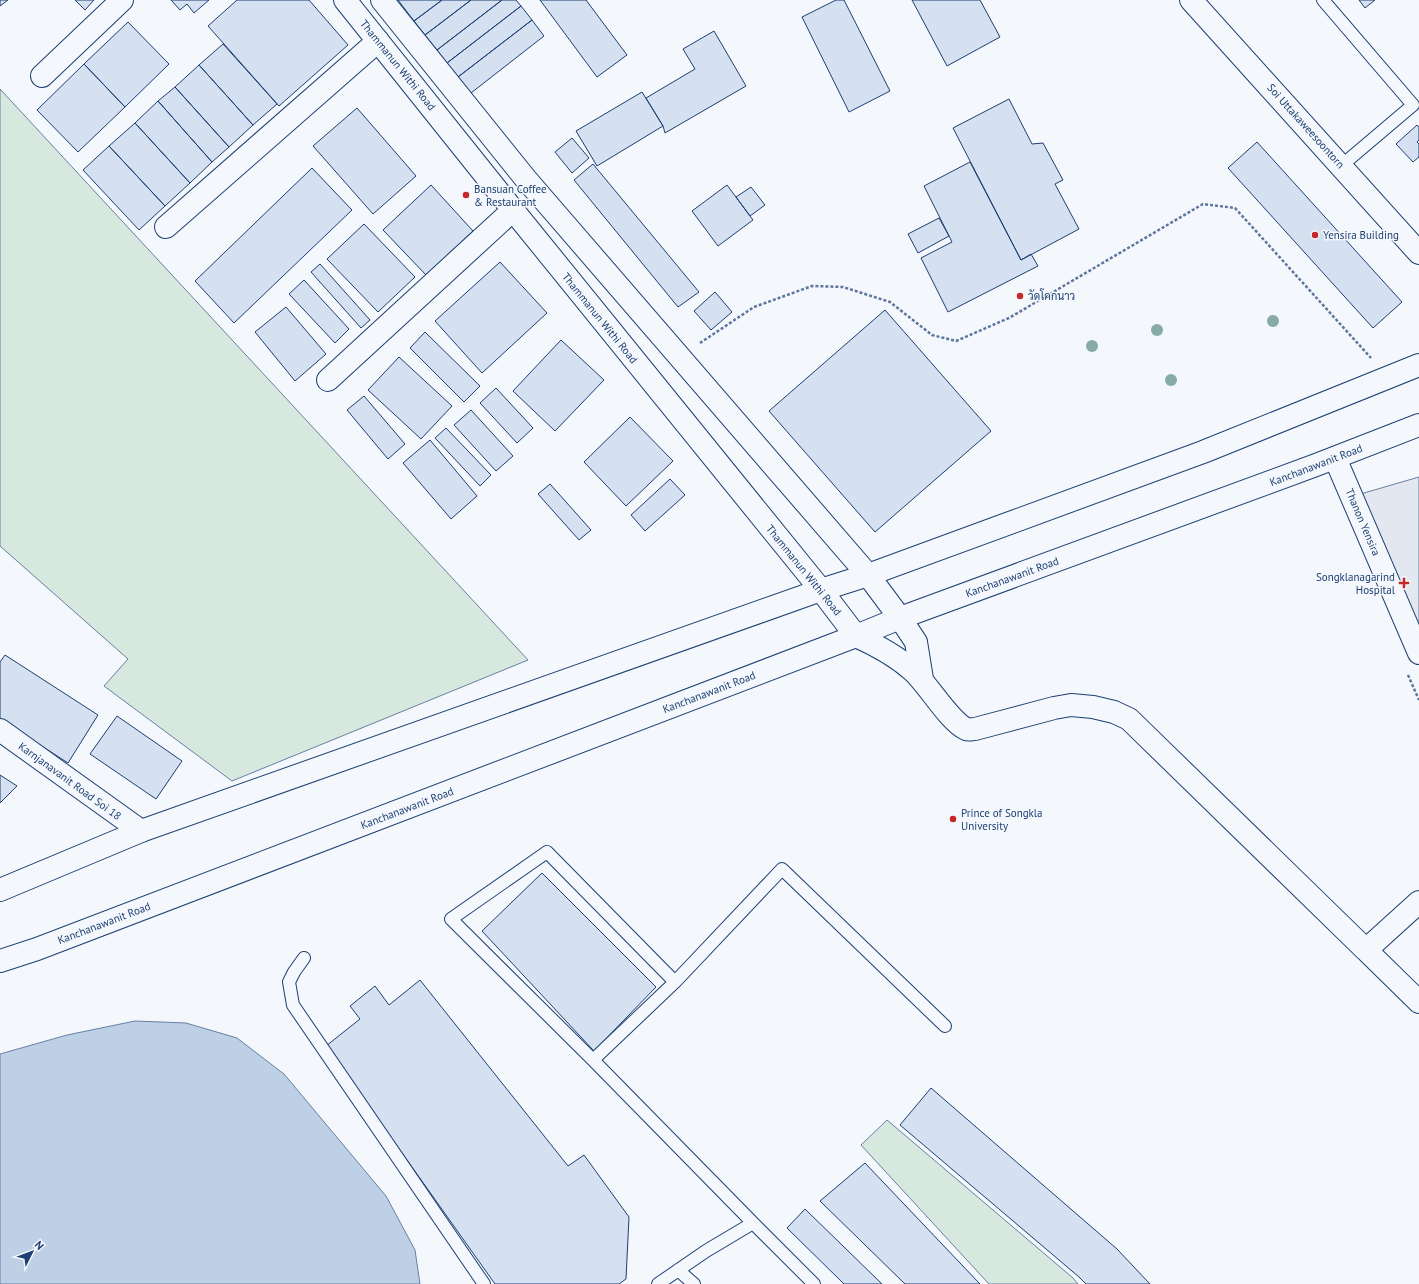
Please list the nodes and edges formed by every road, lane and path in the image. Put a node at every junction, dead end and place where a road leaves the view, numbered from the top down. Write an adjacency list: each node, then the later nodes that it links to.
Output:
1 (122, 0): 7 (street)
2 (345, 0): 6 (street, Thammanun Withi Road)
3 (382, 0): 13 (street)
4 (1192, 0): 9 (street, Soi Uttakaweesoontorn)
5 (1323, 0): 8 (lane)
6 (378, 40): 10 (street, Thammanun Withi Road); 11 (street)
7 (42, 76)
8 (1416, 102): 9 (lane)
9 (1341, 166): 12 (street, Soi Uttakaweesoontorn)
10 (513, 210): 16 (street); 20 (street, Thammanun Withi Road)
11 (166, 227)
12 (1419, 253)
13 (679, 357): 15 (path); 19 (street)
14 (1419, 365): 15 (street)
15 (1388, 377): 19 (street)
16 (328, 380)
17 (1419, 425): 18 (street, Kanchanawanit Road)
18 (1335, 458): 21 (street, Kanchanawanit Road); 23 (street, Thanon Yensira)
19 (868, 575): 20 (street); 21 (street)
20 (821, 590): 22 (street, Thammanun Withi Road); 26 (street)
21 (900, 618): 22 (street, Kanchanawanit Road); 24 (street)
22 (856, 636): 24 (street); 31 (street, Kanchanawanit Road)
23 (1419, 653)
24 (922, 679): 29 (street)
25 (0, 730): 26 (street, Karnjanavanit Road Soi 18)
26 (141, 831): 27 (street)
27 (0, 890)
28 (1419, 902): 29 (street)
29 (1366, 950): 33 (street)
30 (304, 958): 38 (lane)
31 (0, 961)
32 (675, 982): 34 (lane); 35 (lane); 35 (lane)
33 (1419, 1002)
34 (945, 1026)
35 (593, 1060): 36 (lane)
36 (753, 1223): 37 (lane); 41 (lane)
37 (678, 1270): 39 (lane); 40 (lane)
38 (484, 1284)
39 (658, 1284)
40 (694, 1284)
41 (814, 1284)

